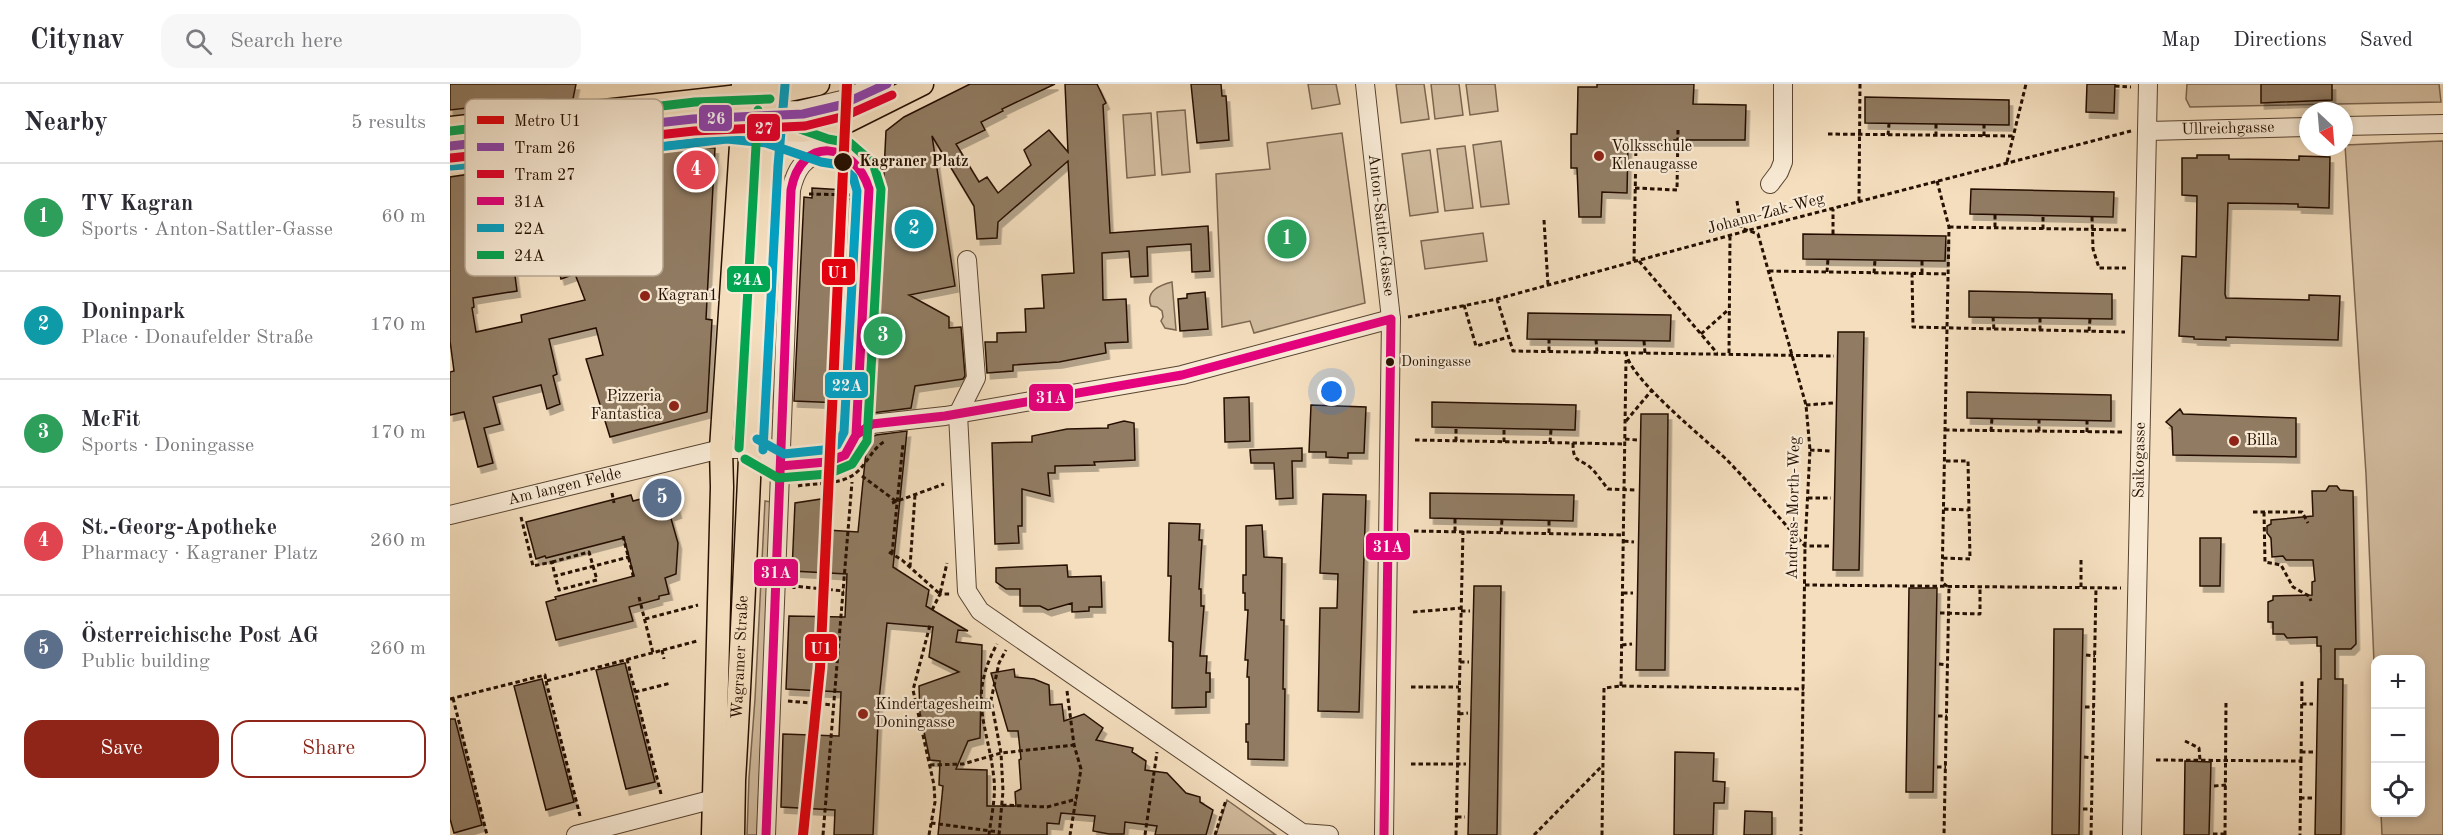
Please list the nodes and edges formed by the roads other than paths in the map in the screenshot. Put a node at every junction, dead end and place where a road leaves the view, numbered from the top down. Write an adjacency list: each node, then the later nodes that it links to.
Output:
1 (818, 84): 8 (main road)
2 (876, 84): 8 (street)
3 (922, 84): 8 (main road)
4 (1365, 84): 25 (street, Anton-Sattler-Gasse)
5 (1783, 84): 23 (street)
6 (2139, 85): 16 (street, Saikogasse)
7 (742, 105): 8 (main road); 8 (main road); 9 (main road); 10 (street); 17 (main road); 28 (main road, Wagramer Straße)
8 (771, 105): 20 (street); 29 (main road, Wagramer Straße)
9 (663, 111)
10 (663, 118)
11 (2443, 124): 12 (street)
12 (2353, 126)
13 (465, 127): 15 (main road)
14 (2299, 127): 16 (street, Ullreichgasse)
15 (450, 128)
16 (2148, 131): 39 (street, Saikogasse)
17 (663, 133)
18 (465, 140): 19 (street)
19 (450, 142)
20 (825, 151): 27 (street); 30 (street)
21 (465, 153): 22 (main road)
22 (450, 154)
23 (1770, 184)
24 (967, 260): 26 (street)
25 (1391, 319): 26 (street); 38 (street, Anton-Sattler-Gasse)
26 (958, 414): 27 (street); 37 (street)
27 (856, 435): 30 (street)
28 (721, 449): 29 (street, Am langen Felde); 31 (street, Am langen Felde); 32 (main road, Wagramer Straße)
29 (751, 449): 30 (street); 35 (main road, Wagramer Straße)
30 (781, 466): 36 (street, Wagramer Straße)
31 (450, 515)
32 (714, 799): 33 (street); 34 (main road, Wagramer Straße)
33 (580, 834)
34 (713, 835)
35 (733, 835)
36 (766, 835)
37 (1329, 835)
38 (1384, 835)
39 (2132, 835)

